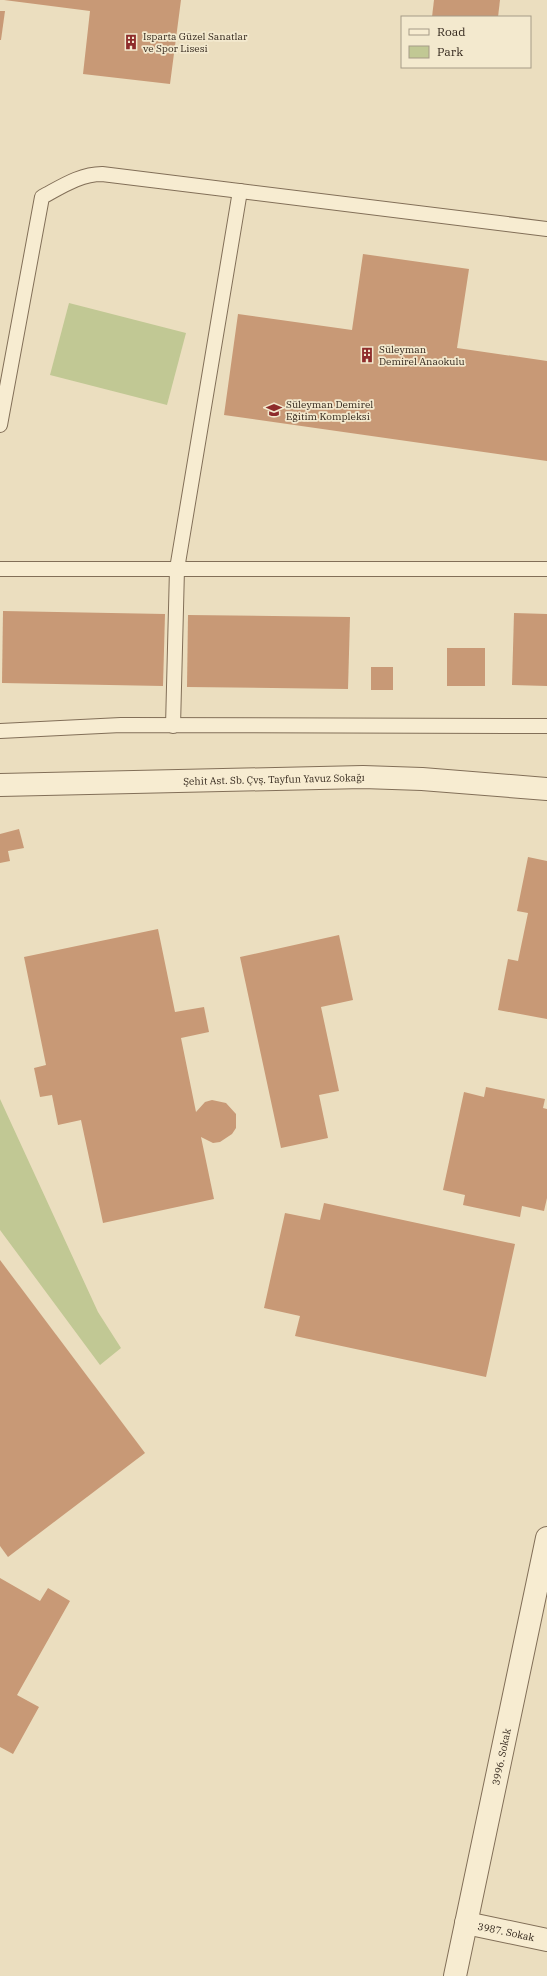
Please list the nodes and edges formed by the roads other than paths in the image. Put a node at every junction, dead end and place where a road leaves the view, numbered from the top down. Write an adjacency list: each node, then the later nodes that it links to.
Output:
1 (240, 191): 2 (lane); 3 (lane); 5 (lane)
2 (547, 229)
3 (0, 425)
4 (0, 569): 5 (lane)
5 (177, 569): 6 (lane); 7 (lane)
6 (547, 569)
7 (173, 726): 8 (lane); 9 (lane)
8 (547, 726)
9 (0, 731)
10 (0, 784): 11 (street, Şehit Ast. Sb. Çvş. Tayfun Yavuz Sokağı)
11 (547, 789)
12 (547, 1538): 13 (street, 3996. Sokak)
13 (466, 1923): 14 (street, 3987. Sokak); 15 (street, 3996. Sokak)
14 (547, 1940)
15 (455, 1976)

